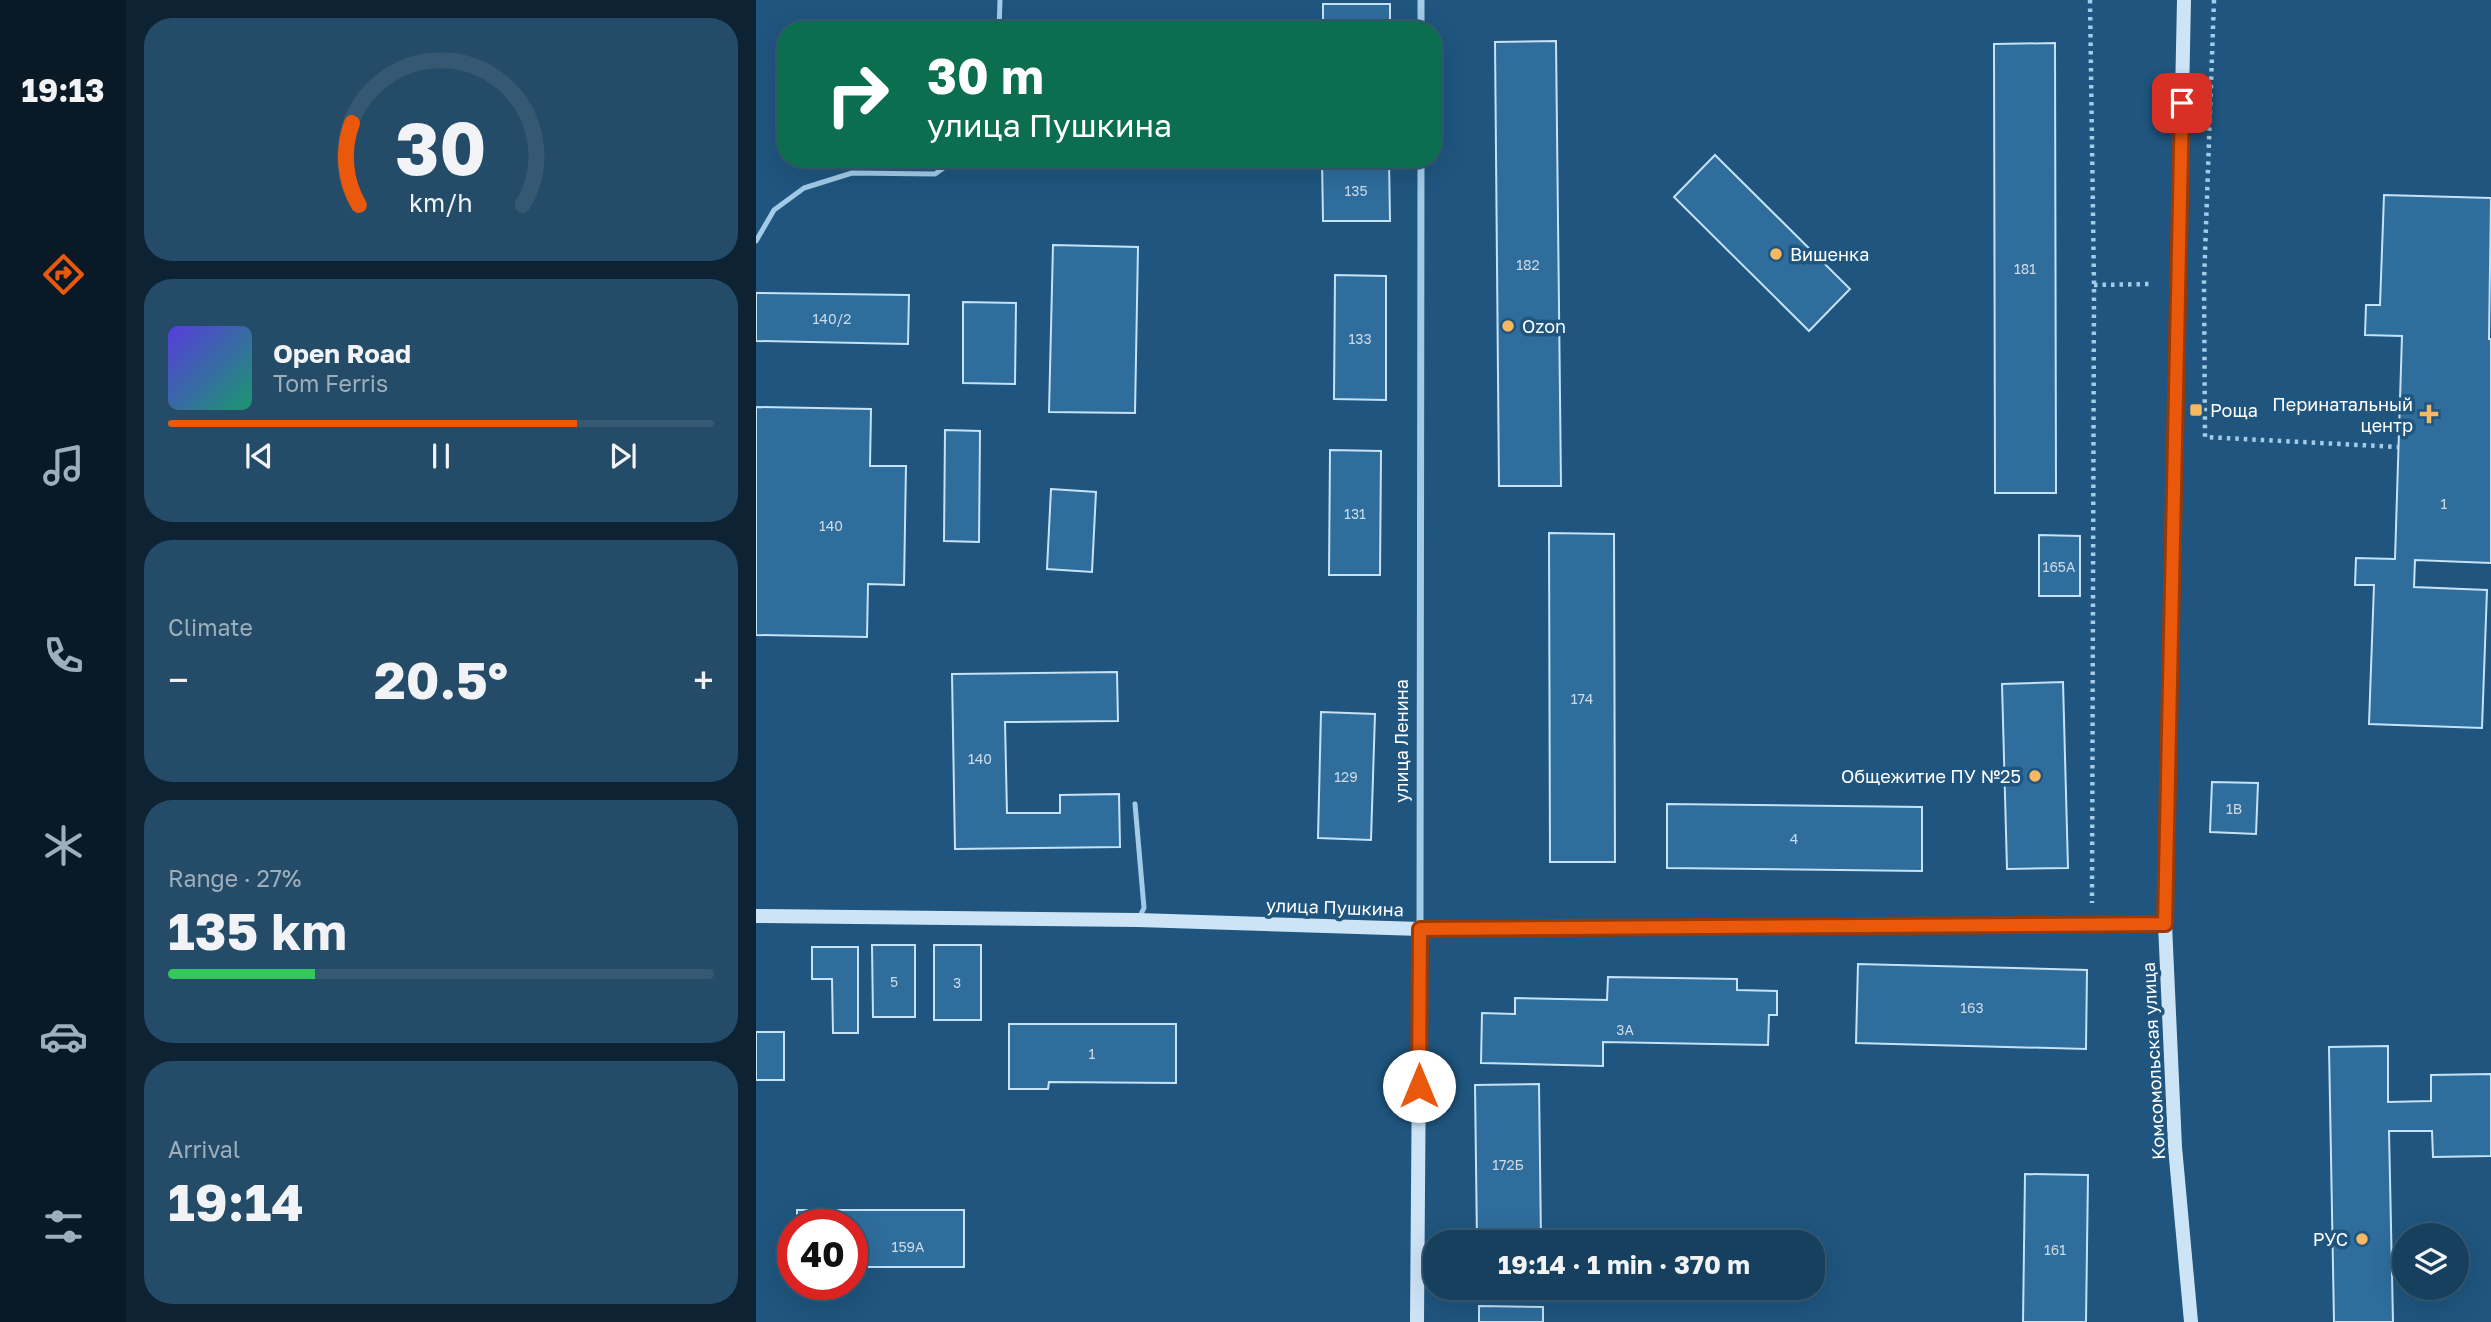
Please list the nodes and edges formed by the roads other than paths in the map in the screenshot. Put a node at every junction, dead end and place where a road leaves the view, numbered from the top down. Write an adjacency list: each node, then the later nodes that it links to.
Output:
1 (1000, 0): 4 (lane)
2 (1421, 0): 5 (street)
3 (2184, 0): 12 (street, Комсомольская улица)
4 (999, 21)
5 (1421, 21)
6 (943, 168): 8 (lane)
7 (1421, 168): 13 (street, улица Ленина)
8 (756, 241)
9 (1135, 804): 11 (lane)
10 (756, 916): 11 (street, улица Пушкина)
11 (1138, 920): 13 (street, улица Пушкина)
12 (2165, 924): 13 (street, улица Пушкина); 15 (street, Комсомольская улица)
13 (1420, 929): 14 (street, улица Ленина)
14 (1417, 1322)
15 (2191, 1322)

